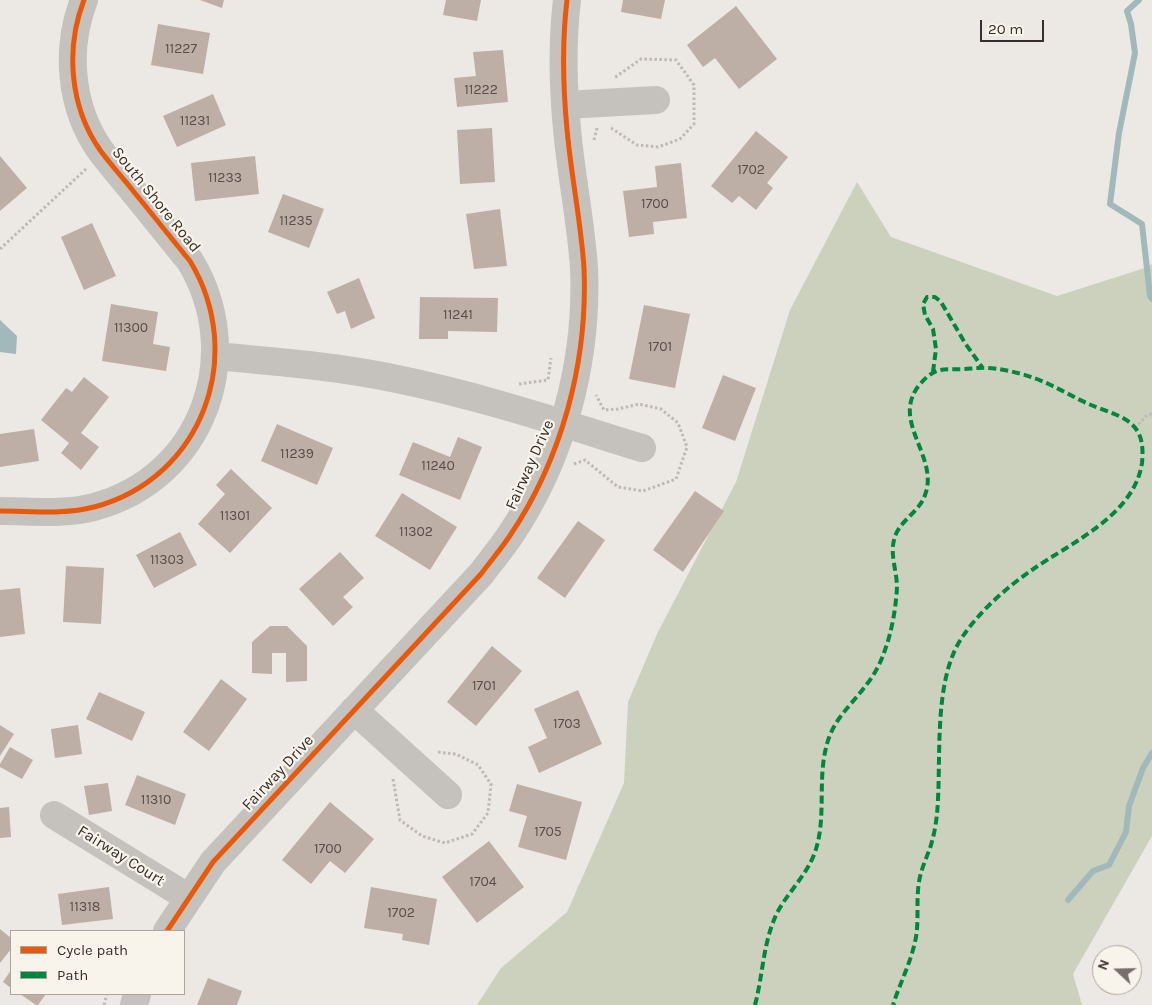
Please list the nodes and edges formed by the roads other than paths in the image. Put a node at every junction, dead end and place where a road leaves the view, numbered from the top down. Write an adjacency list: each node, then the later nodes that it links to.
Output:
1 (84, 0): 5 (street, South Shore Road)
2 (567, 0): 4 (street, Fairway Drive)
3 (656, 100): 4 (street)
4 (565, 105): 6 (street, Fairway Drive)
5 (216, 356): 6 (street); 8 (street, South Shore Road)
6 (564, 424): 7 (street); 9 (street, Fairway Drive)
7 (642, 448)
8 (0, 511)
9 (354, 710): 10 (street); 12 (street, Fairway Drive)
10 (448, 795)
11 (54, 815): 12 (street, Fairway Court)
12 (189, 898): 13 (street, Fairway Drive)
13 (168, 930)

